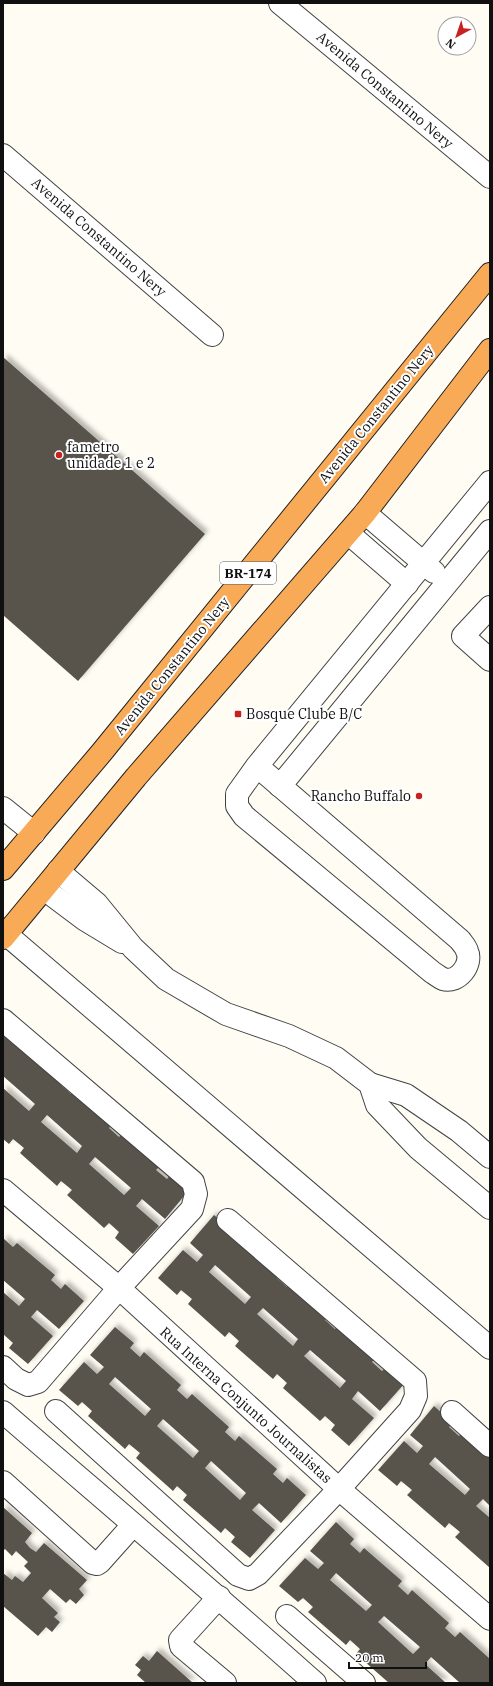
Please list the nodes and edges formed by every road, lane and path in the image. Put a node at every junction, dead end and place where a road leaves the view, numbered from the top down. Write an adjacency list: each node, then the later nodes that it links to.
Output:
1 (280, 3): 3 (street, Avenida Constantino Nery)
2 (3, 155): 5 (street, Avenida Constantino Nery)
3 (490, 177)
4 (490, 274): 19 (highway, Avenida Constantino Nery / BR-174)
5 (212, 336)
6 (490, 350): 8 (highway)
7 (490, 482): 11 (street)
8 (365, 513): 10 (highway); 11 (street)
9 (490, 531): 12 (street)
10 (348, 534): 13 (street); 21 (highway)
11 (424, 563): 12 (street); 13 (street)
12 (448, 583): 17 (street)
13 (407, 584): 16 (street)
14 (490, 607): 15 (street)
15 (490, 660)
16 (257, 766): 17 (street); 17 (street)
17 (280, 786)
18 (3, 808): 19 (street)
19 (34, 833): 20 (highway, Avenida Constantino Nery / BR-174)
20 (3, 869)
21 (58, 871): 22 (highway); 24 (street)
22 (44, 889): 23 (highway); 24 (street)
23 (4, 936): 32 (street)
24 (133, 948): 26 (street)
25 (3, 1020): 31 (street)
26 (370, 1084): 27 (street); 29 (street)
27 (490, 1157)
28 (3, 1190): 31 (street, Rua Interna Conjunto Journalistas)
29 (490, 1208)
30 (228, 1220): 39 (street)
31 (119, 1288): 33 (street); 39 (street, Rua Interna Conjunto Journalistas)
32 (490, 1348)
33 (3, 1367)
34 (56, 1410): 39 (street)
35 (3, 1412): 40 (street)
36 (452, 1412): 37 (street)
37 (490, 1446)
38 (3, 1482): 40 (street)
39 (339, 1489): 43 (street, Rua Interna Conjunto Journalistas)
40 (133, 1525): 41 (street)
41 (219, 1597): 44 (street); 45 (street)
42 (287, 1616): 46 (street)
43 (490, 1619)
44 (225, 1683)
45 (315, 1683)
46 (364, 1683)

